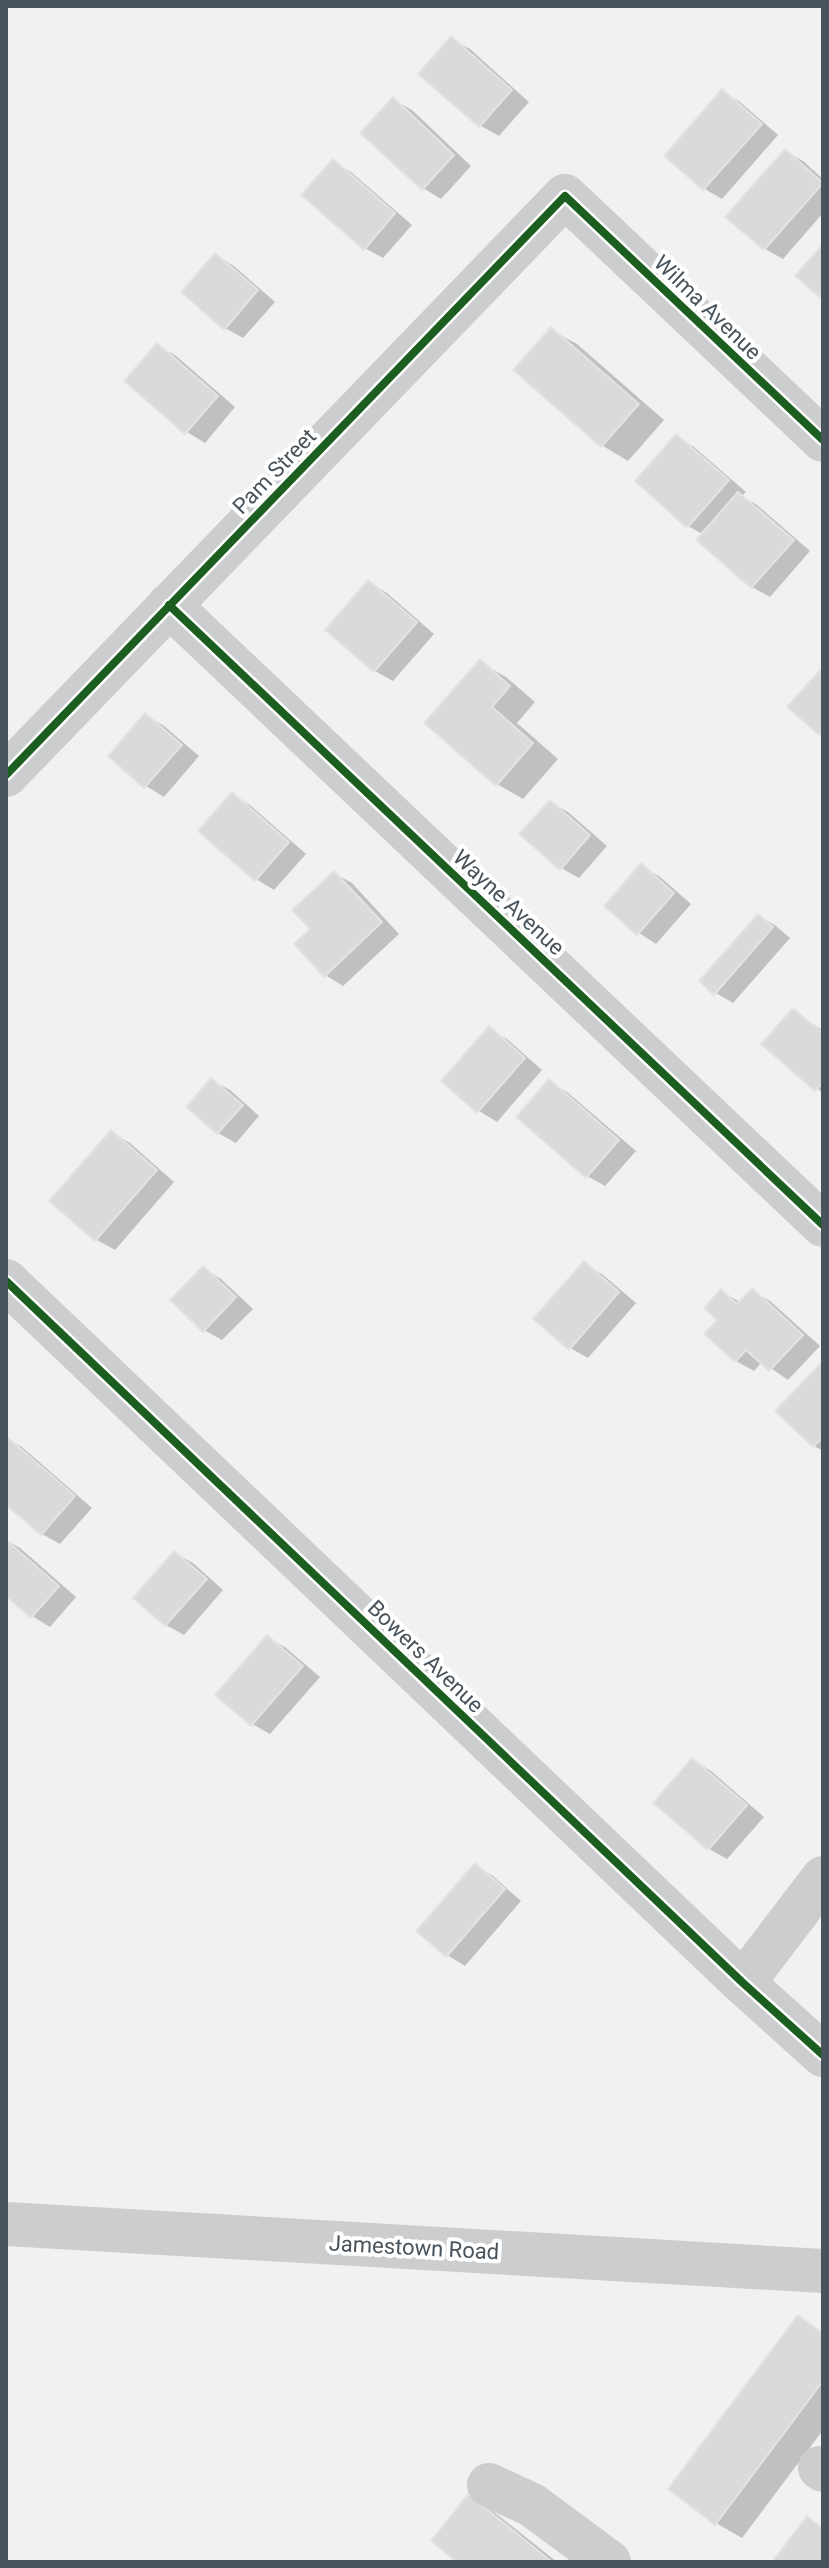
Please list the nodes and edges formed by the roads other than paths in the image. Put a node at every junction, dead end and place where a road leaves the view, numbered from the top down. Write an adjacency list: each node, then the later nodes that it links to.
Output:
1 (569, 199): 2 (street, Wilma Avenue); 3 (street, Pam Street)
2 (823, 440)
3 (169, 605): 4 (street, Pam Street); 5 (street, Wayne Avenue)
4 (6, 775)
5 (823, 1225)
6 (6, 1281): 8 (street, Bowers Avenue)
7 (823, 1878): 8 (street)
8 (743, 1983): 9 (street, Bowers Avenue)
9 (823, 2055)
10 (6, 2224): 11 (street, Jamestown Road)
11 (823, 2271)
12 (489, 2485): 13 (street)
13 (609, 2562)

